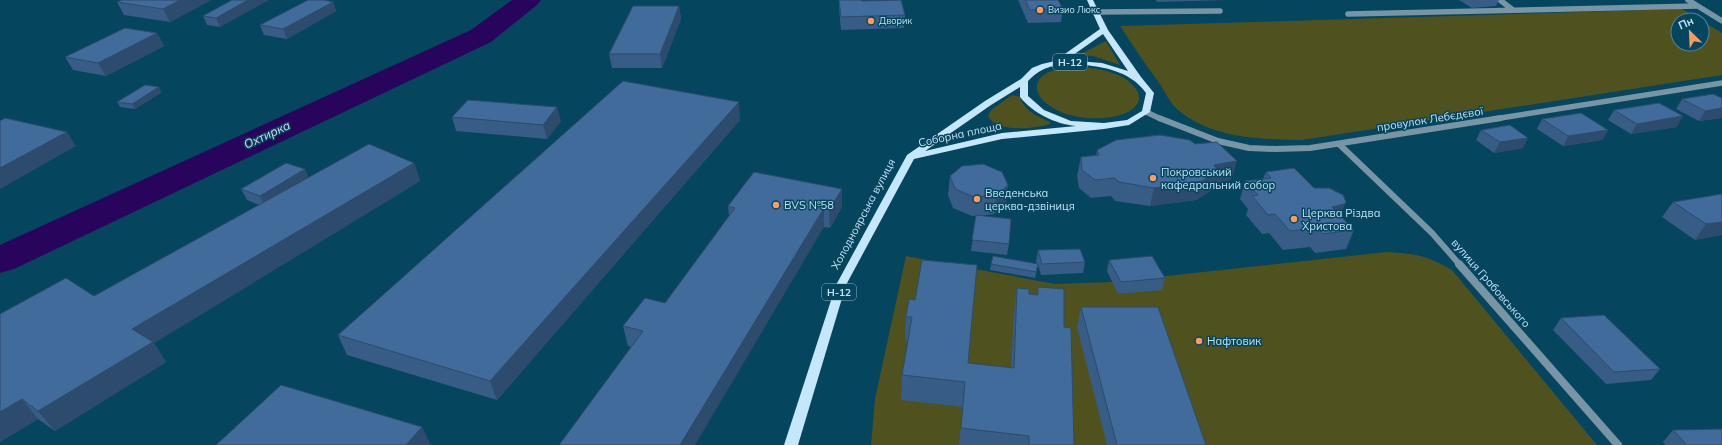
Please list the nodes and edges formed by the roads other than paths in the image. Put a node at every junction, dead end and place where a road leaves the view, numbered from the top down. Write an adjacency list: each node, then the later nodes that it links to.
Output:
1 (1090, 0): 7 (main road, Н-12)
2 (1500, 0): 5 (street)
3 (1688, 0): 4 (street)
4 (1697, 6): 5 (street); 9 (street)
5 (1513, 10): 8 (street)
6 (1220, 11): 7 (street)
7 (1096, 12): 10 (main road, Н-12)
8 (1348, 14)
9 (1722, 21)
10 (1104, 30): 11 (main road, Соборна площа / Н-12); 12 (main road, Соборна площа / Н-12)
11 (1057, 63): 12 (main road, Соборна площа / Н-12); 13 (main road, Соборна площа / Н-12)
12 (1138, 79): 15 (main road, Соборна площа / Н-12)
13 (1024, 81): 16 (main road, Соборна площа); 18 (main road, Соборна площа / Н-12)
14 (1722, 83): 17 (street, провулок Лебєдєвої)
15 (1146, 112): 16 (main road, Соборна площа); 17 (street, провулок Лебєдєвої)
16 (1104, 126): 18 (main road, Соборна площа)
17 (1339, 144): 20 (street, вулиця Грабовського)
18 (910, 157): 19 (main road, Холодноярська вулиця / Н-12)
19 (790, 443)
20 (1618, 445)

